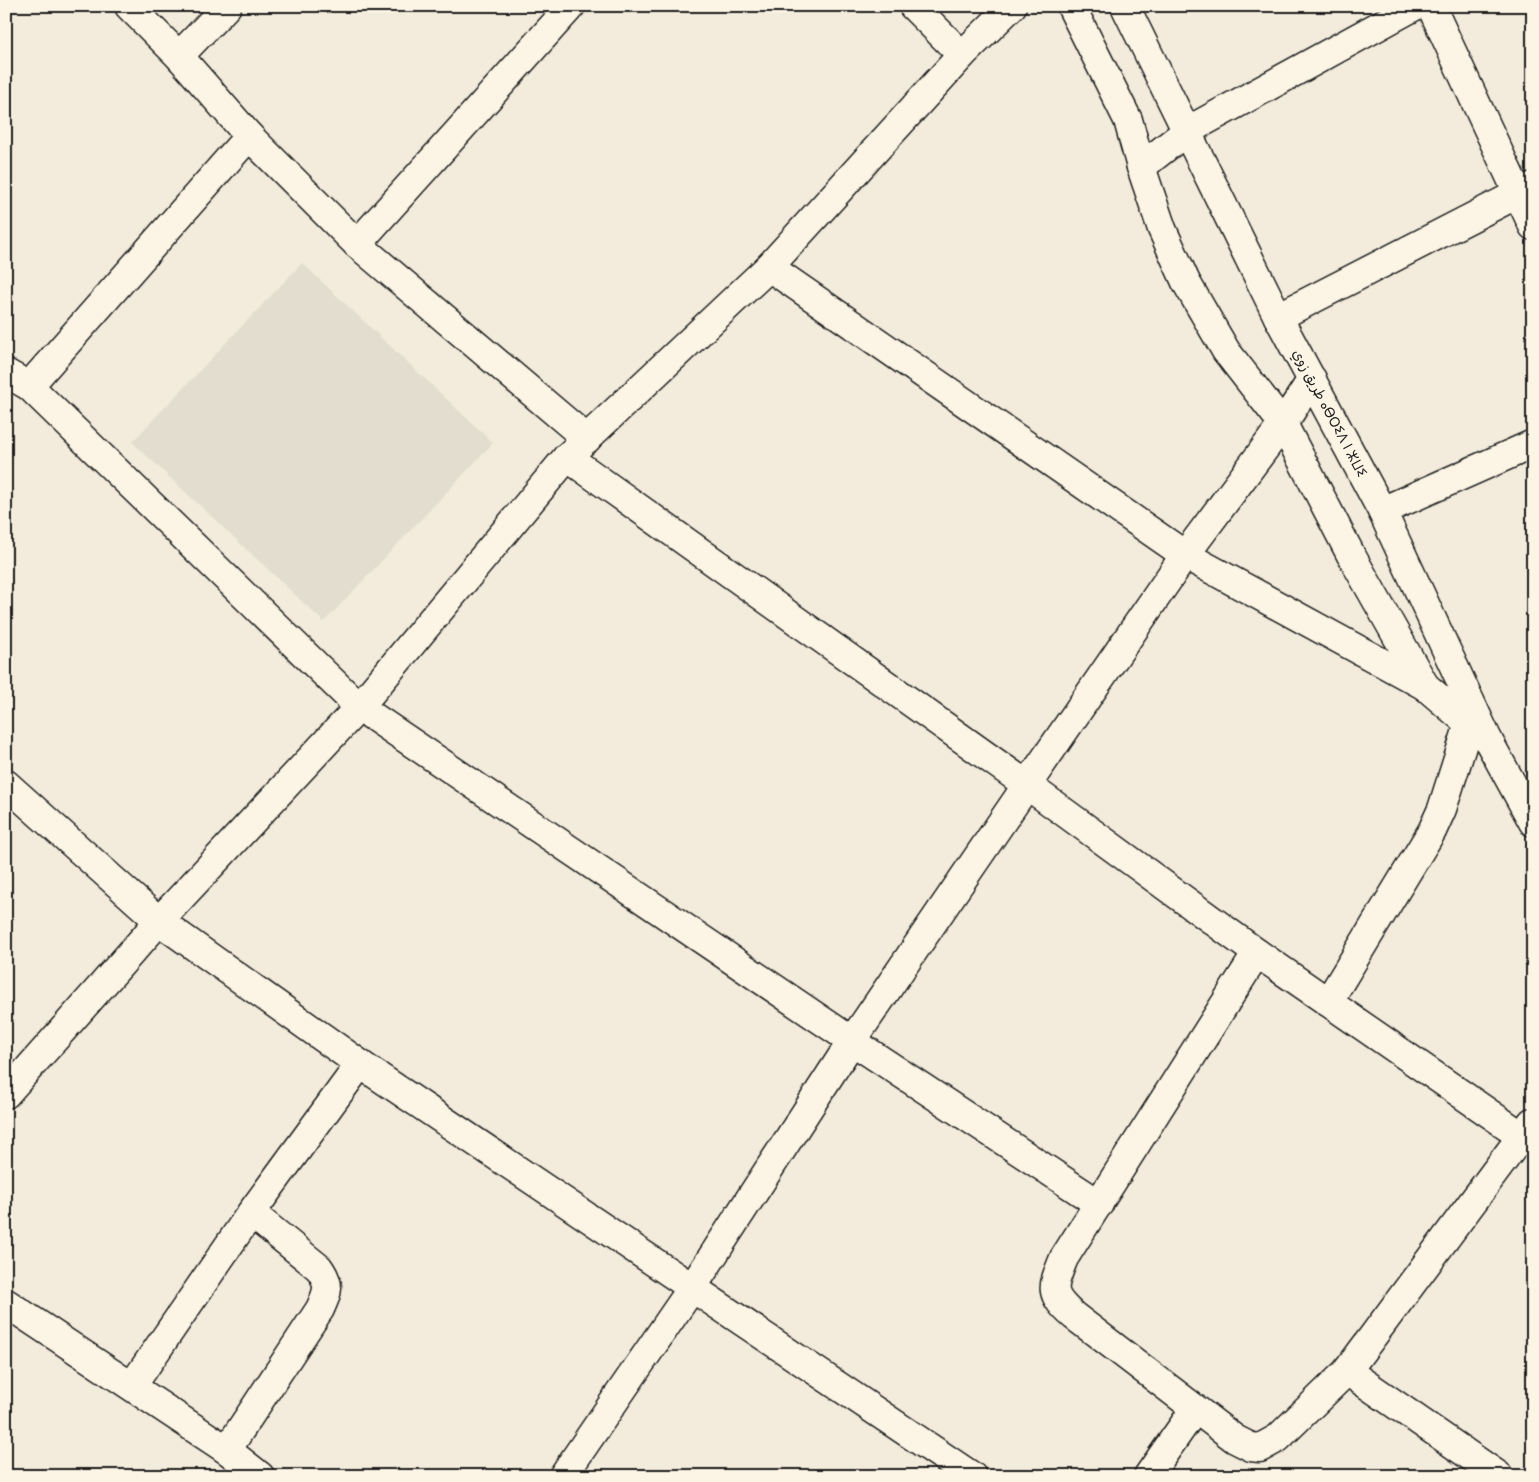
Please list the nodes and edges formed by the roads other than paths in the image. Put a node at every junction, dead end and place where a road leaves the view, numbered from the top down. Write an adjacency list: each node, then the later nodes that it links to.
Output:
1 (129, 6): 11 (street)
2 (227, 6): 11 (street)
3 (571, 6): 17 (street)
4 (913, 6): 10 (street)
5 (1012, 6): 10 (street)
6 (1071, 6): 14 (street)
7 (1125, 6): 12 (street, طريق زوي ⴰⴱⵔⵉⴷ ⵏ ⵣⵡⵉ)
8 (1415, 6): 12 (street)
9 (1431, 6): 15 (street)
10 (962, 55): 18 (street)
11 (179, 56): 13 (street)
12 (1187, 131): 14 (street); 19 (street, طريق زوي ⴰⴱⵔⵉⴷ ⵏ ⵣⵡⵉ)
13 (249, 136): 17 (street); 20 (street)
14 (1141, 167): 22 (street)
15 (1525, 190): 16 (street); 19 (street)
16 (1533, 226)
17 (357, 244): 23 (street)
18 (769, 267): 23 (street); 27 (street)
19 (1278, 317): 21 (street, طريق زوي ⴰⴱⵔⵉⴷ ⵏ ⵣⵡⵉ)
20 (13, 379): 29 (street)
21 (1312, 379): 22 (street); 26 (street, طريق زوي ⴰⴱⵔⵉⴷ ⵏ ⵣⵡⵉ)
22 (1283, 424): 27 (street); 28 (street)
23 (587, 439): 25 (street)
24 (1533, 444): 26 (street)
25 (566, 457): 29 (street); 32 (street)
26 (1382, 511): 30 (street, طريق زوي ⴰⴱⵔⵉⴷ ⵏ ⵣⵡⵉ)
27 (1185, 555): 28 (street); 32 (street)
28 (1425, 686): 30 (street)
29 (359, 707): 34 (street); 37 (street)
30 (1478, 732): 33 (street, طريق زوي ⴰⴱⵔⵉⴷ ⵏ ⵣⵡⵉ); 36 (street)
31 (6, 784): 34 (street)
32 (1027, 785): 35 (street); 37 (street)
33 (1533, 821)
34 (159, 921): 38 (street); 39 (street)
35 (1257, 953): 36 (street); 41 (street)
36 (1328, 1002): 40 (street)
37 (852, 1041): 41 (street); 43 (street)
38 (360, 1064): 42 (street); 43 (street)
39 (6, 1094)
40 (1527, 1129): 45 (street)
41 (1099, 1204): 47 (street)
42 (251, 1213): 46 (street); 48 (street)
43 (692, 1288): 49 (street); 51 (street)
44 (6, 1303): 46 (street)
45 (1347, 1371): 47 (street); 54 (street)
46 (132, 1386): 48 (street)
47 (1195, 1408): 53 (street)
48 (227, 1450): 50 (street)
49 (943, 1468): 52 (street)
50 (260, 1476)
51 (563, 1476)
52 (972, 1476)
53 (1148, 1476)
54 (1499, 1476)

